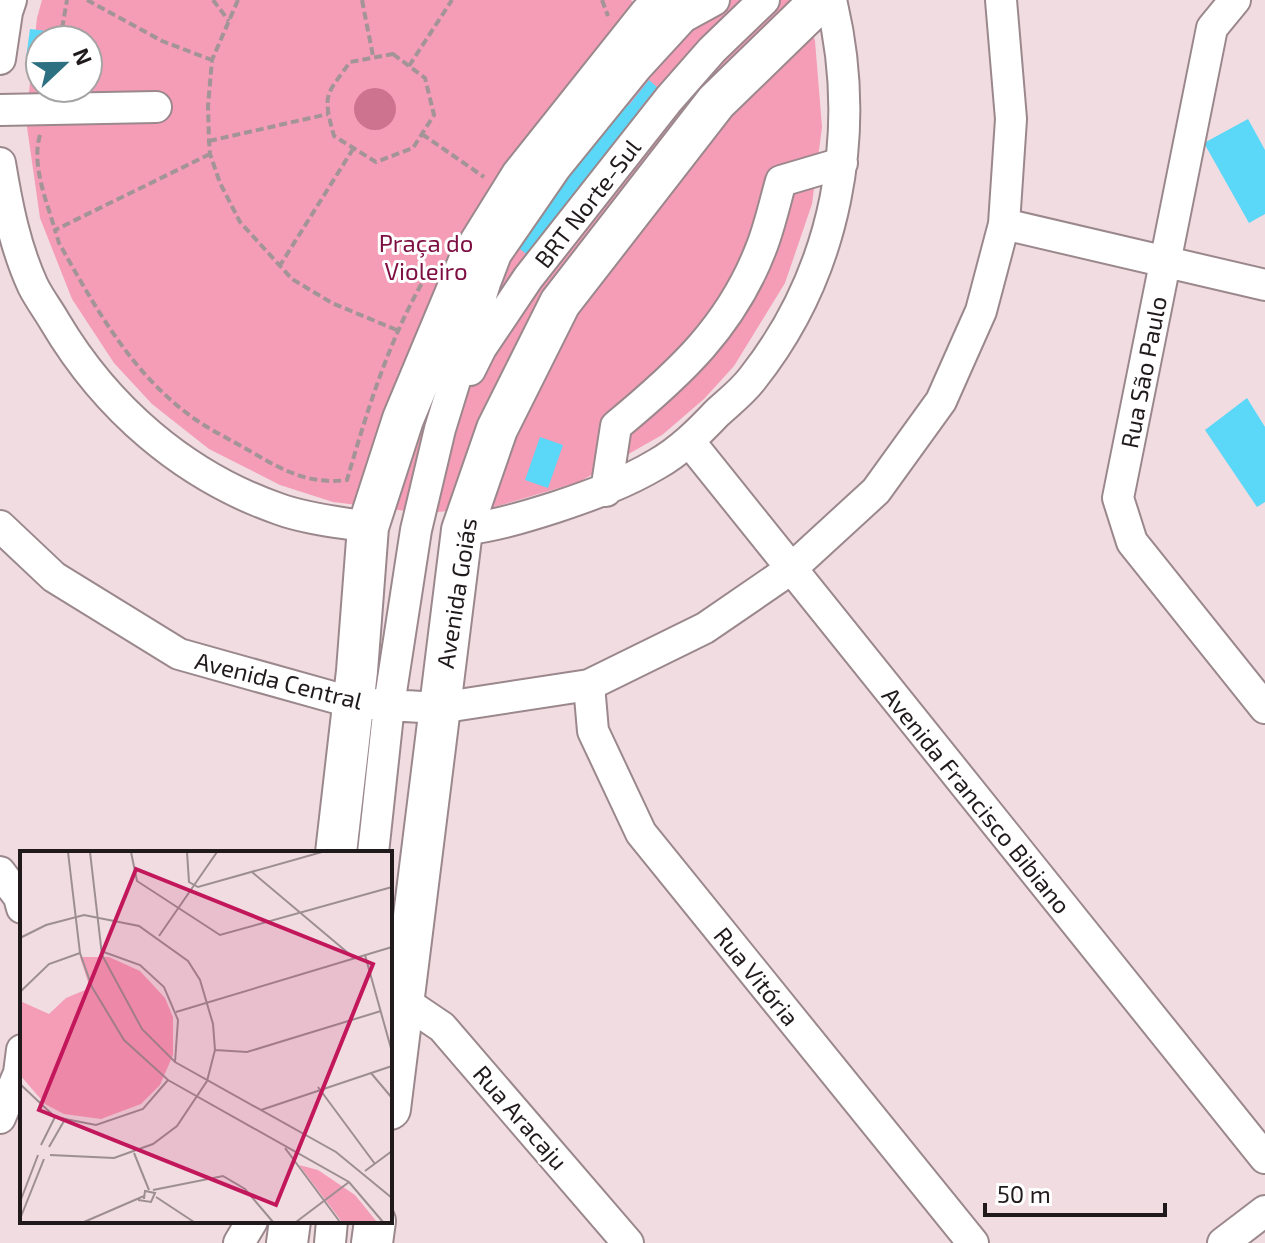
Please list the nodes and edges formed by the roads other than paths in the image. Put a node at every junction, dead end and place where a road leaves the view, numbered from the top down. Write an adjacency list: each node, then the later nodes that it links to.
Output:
1 (11, 0): 9 (street)
2 (667, 0): 21 (main road)
3 (714, 0): 17 (street, BRT Norte-Sul)
4 (764, 0): 17 (street, BRT Norte-Sul)
5 (821, 0): 22 (main road, Avenida Goiás)
6 (831, 0): 13 (street)
7 (1001, 0): 14 (street, Avenida Central)
8 (1235, 0): 15 (street, Rua São Paulo)
9 (0, 59)
10 (156, 107): 11 (street)
11 (0, 110)
12 (0, 163): 21 (street)
13 (842, 163): 18 (street); 19 (street)
14 (1004, 224): 15 (street); 23 (street, Avenida Central)
15 (1164, 261): 16 (street); 27 (street, Rua São Paulo)
16 (1265, 285)
17 (440, 429): 25 (street, BRT Norte-Sul)
18 (689, 441): 19 (street); 23 (street, Avenida Francisco Bibiano)
19 (606, 491): 22 (street)
20 (0, 526): 25 (street, Avenida Central)
21 (368, 527): 25 (main road)
22 (462, 530): 26 (main road, Avenida Goiás)
23 (791, 569): 24 (street, Avenida Central); 36 (street, Avenida Francisco Bibiano)
24 (589, 685): 26 (street, Avenida Central); 47 (street, Rua Vitória)
25 (371, 704): 26 (street, Avenida Central); 28 (main road); 29 (street, BRT Norte-Sul)
26 (439, 708): 32 (main road, Avenida Goiás)
27 (1265, 708)
28 (336, 851)
29 (373, 851)
30 (0, 872): 31 (street)
31 (20, 901)
32 (405, 1002): 34 (main road, Avenida Goiás); 42 (street, Rua Aracaju)
33 (20, 1065): 35 (street)
34 (392, 1095)
35 (0, 1118)
36 (1262, 1143)
37 (1265, 1211): 48 (street)
38 (251, 1223): 43 (street)
39 (290, 1223): 44 (main road)
40 (332, 1223): 45 (street)
41 (375, 1223): 46 (main road)
42 (612, 1235)
43 (239, 1243)
44 (287, 1243)
45 (330, 1243)
46 (372, 1243)
47 (973, 1243)
48 (1223, 1243)

